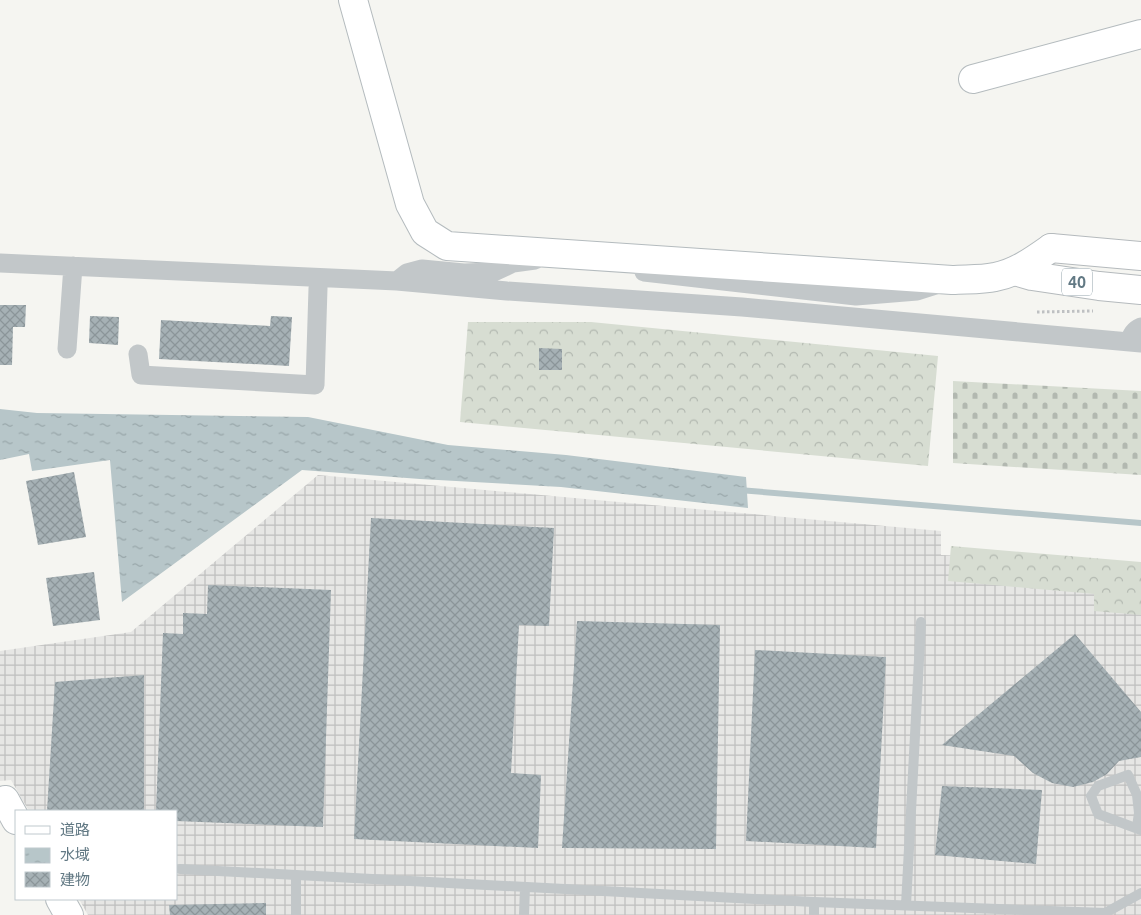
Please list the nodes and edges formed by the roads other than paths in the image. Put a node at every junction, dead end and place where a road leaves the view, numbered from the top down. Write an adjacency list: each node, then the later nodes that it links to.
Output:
1 (353, 0): 8 (street)
2 (1141, 34): 3 (street)
3 (973, 79)
4 (1141, 256): 7 (street, 40)
5 (0, 263): 6 (street)
6 (73, 266): 9 (street); 13 (street)
7 (1015, 271): 8 (street); 11 (street, 40)
8 (952, 280): 9 (street)
9 (397, 281): 12 (street)
10 (318, 288): 14 (street)
11 (1141, 290)
12 (1137, 337)
13 (67, 348)
14 (138, 354)
15 (921, 622): 25 (lane)
16 (0, 804): 17 (street)
17 (15, 818)
18 (1139, 828): 18 (lane)
19 (180, 869): 20 (lane)
20 (296, 875): 21 (lane); 28 (lane)
21 (525, 887): 24 (lane); 29 (lane)
22 (1141, 893): 26 (lane)
23 (61, 900): 27 (street)
24 (814, 902): 25 (lane); 30 (lane)
25 (906, 905): 26 (lane)
26 (1068, 913)
27 (69, 915)
28 (296, 915)
29 (524, 915)
30 (814, 915)

